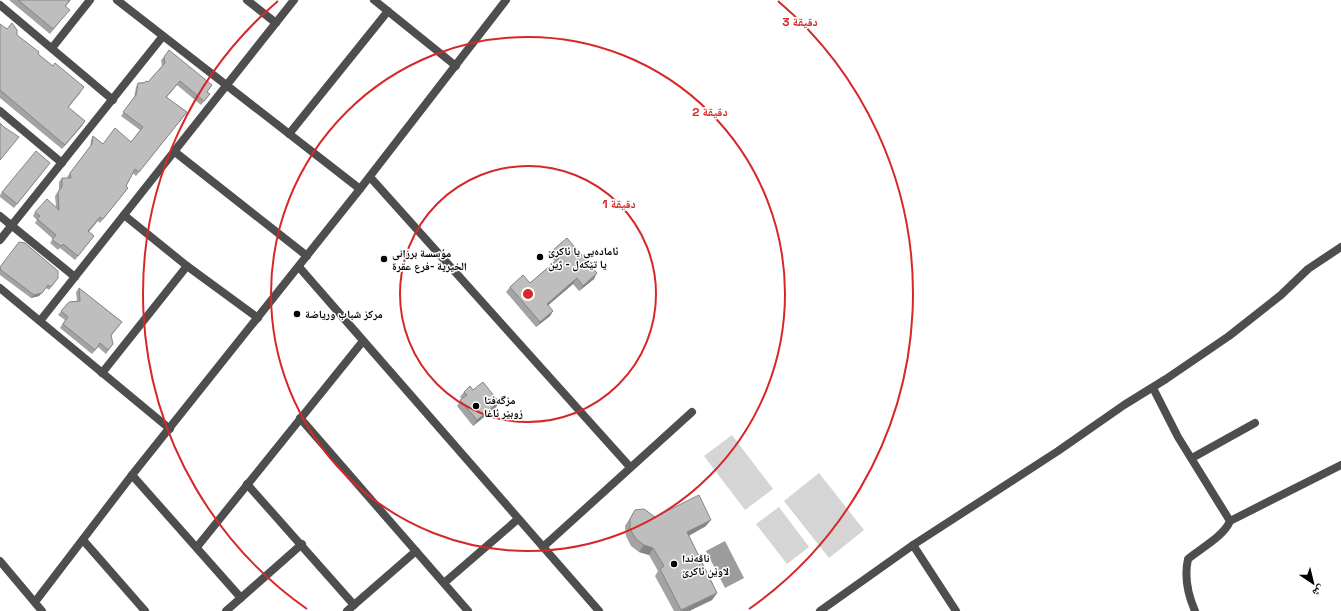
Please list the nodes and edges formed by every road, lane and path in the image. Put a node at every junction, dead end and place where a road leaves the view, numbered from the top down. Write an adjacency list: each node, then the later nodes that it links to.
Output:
1 (90, 0): 11 (street)
2 (117, 0): 10 (street)
3 (247, 0): 9 (street)
4 (294, 0): 9 (street)
5 (374, 0): 8 (street)
6 (506, 0): 12 (street)
7 (0, 5): 11 (street)
8 (388, 11): 12 (street); 16 (street)
9 (276, 23): 13 (street)
10 (163, 36): 13 (street); 14 (street)
11 (52, 48): 14 (street)
12 (456, 66): 19 (street)
13 (227, 86): 16 (street); 17 (street)
14 (113, 100): 18 (street)
15 (0, 111): 18 (street)
16 (289, 134): 20 (street)
17 (175, 152): 21 (street); 26 (street)
18 (62, 163): 23 (street)
19 (370, 177): 20 (street); 42 (street)
20 (360, 189): 26 (street)
21 (124, 215): 27 (street); 29 (street)
22 (0, 216): 23 (street)
23 (12, 225): 24 (street); 29 (street)
24 (0, 240)
25 (1341, 247): 35 (street)
26 (307, 256): 28 (street)
27 (187, 266): 31 (street); 34 (street)
28 (298, 267): 31 (street); 33 (street)
29 (75, 277): 32 (street)
30 (0, 288): 32 (street)
31 (258, 318): 39 (street)
32 (40, 321): 34 (street)
33 (362, 341): 37 (street); 45 (street)
34 (102, 373): 39 (street)
35 (1153, 388): 40 (street); 50 (street)
36 (692, 412): 42 (street)
37 (300, 418): 44 (street); 52 (street)
38 (1255, 423): 40 (street)
39 (170, 429): 43 (street)
40 (1192, 458): 46 (street)
41 (1341, 465): 46 (street)
42 (630, 467): 49 (street)
43 (132, 475): 47 (street); 51 (street)
44 (247, 484): 48 (street); 51 (street)
45 (518, 519): 49 (street); 56 (street)
46 (1230, 521): 68 (street)
47 (83, 540): 58 (street); 61 (street)
48 (302, 544): 57 (street); 59 (street)
49 (542, 546): 65 (street)
50 (913, 546): 66 (street); 67 (street)
51 (197, 547): 57 (street)
52 (416, 551): 56 (street); 59 (street)
53 (0, 561): 55 (street)
54 (0, 574): 55 (street)
55 (12, 574): 58 (street)
56 (444, 584): 64 (street)
57 (241, 598): 62 (street)
58 (35, 602): 60 (street)
59 (354, 605): 63 (street)
60 (42, 611)
61 (145, 611)
62 (226, 611)
63 (348, 611)
64 (468, 611)
65 (599, 611)
66 (820, 611)
67 (956, 611)
68 (1195, 611)

